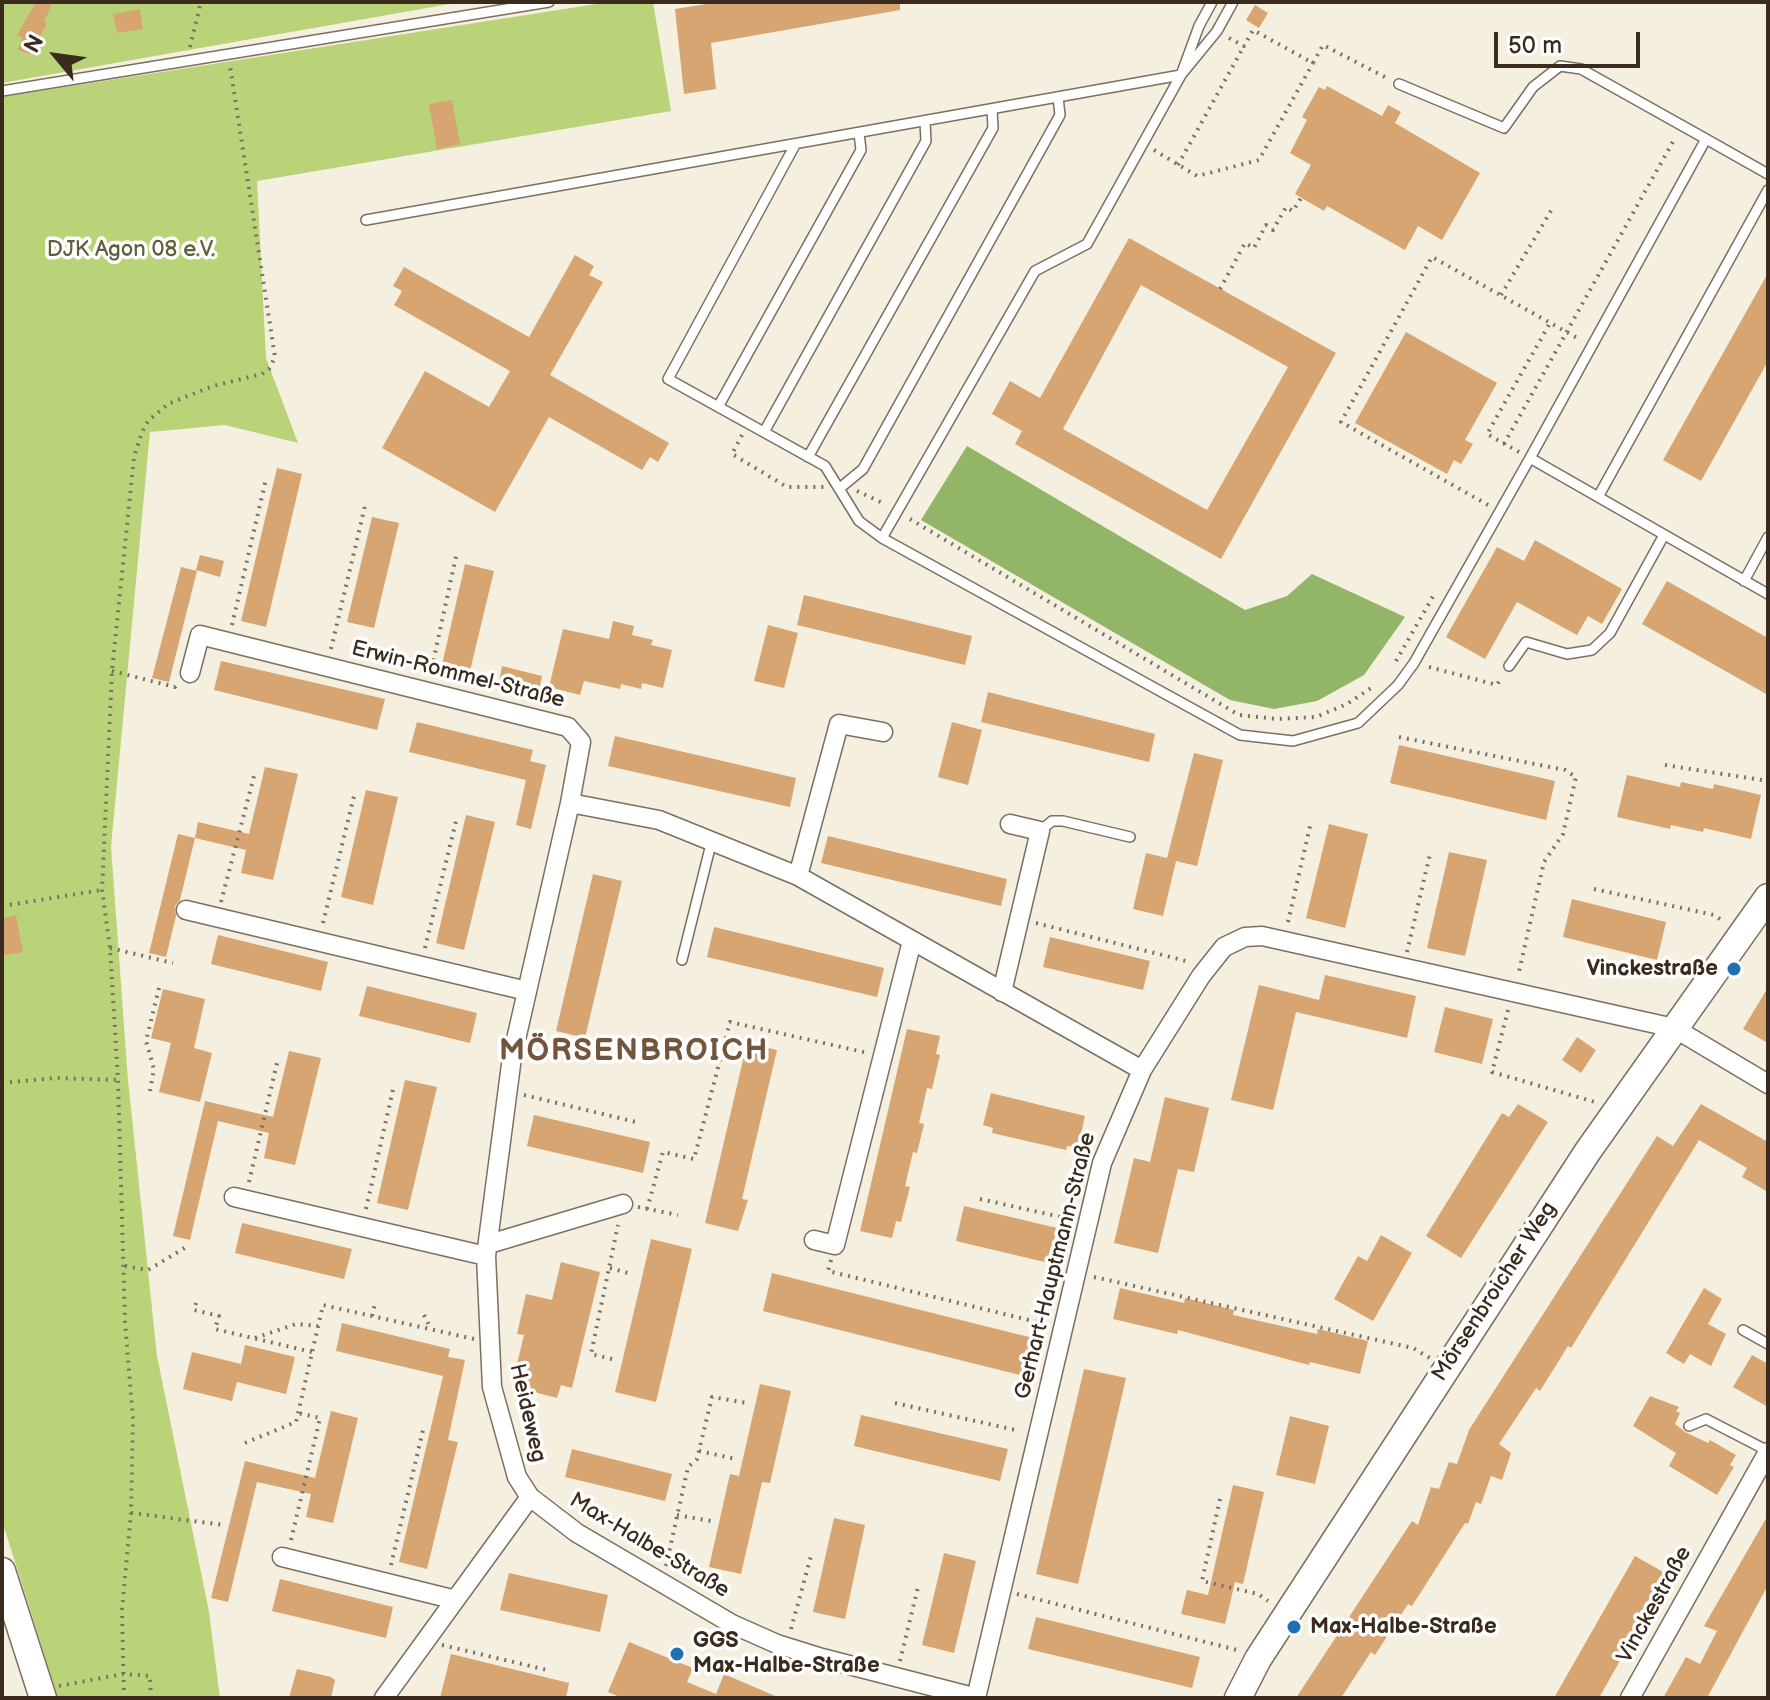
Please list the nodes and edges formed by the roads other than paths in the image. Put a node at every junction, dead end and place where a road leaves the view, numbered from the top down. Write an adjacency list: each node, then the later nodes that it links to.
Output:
1 (549, 2): 6 (lane)
2 (1212, 2): 4 (lane)
3 (1233, 2): 4 (lane)
4 (1181, 75): 7 (lane); 24 (lane)
5 (1399, 84): 11 (lane)
6 (2, 91)
7 (1058, 97): 8 (lane); 20 (lane)
8 (992, 109): 9 (lane); 18 (lane)
9 (925, 122): 10 (lane); 17 (lane)
10 (859, 133): 12 (lane); 16 (lane)
11 (1706, 139): 13 (lane); 19 (lane)
12 (795, 145): 15 (lane); 16 (lane)
13 (1768, 174)
14 (1768, 190): 21 (lane)
15 (366, 220)
16 (718, 407): 17 (lane)
17 (764, 432): 18 (lane)
18 (808, 457): 20 (lane)
19 (1530, 458): 21 (lane); 24 (lane)
20 (840, 488): 24 (lane)
21 (1598, 497): 22 (lane)
22 (1664, 535): 25 (lane); 27 (lane)
23 (1768, 537): 25 (lane)
24 (882, 538)
25 (1744, 581): 26 (lane)
26 (1768, 594)
27 (1509, 666)
28 (190, 673): 30 (street, Erwin-Rommel-Straße)
29 (883, 732): 35 (street)
30 (570, 803): 34 (street); 40 (street, Heideweg)
31 (1010, 824): 32 (street)
32 (1040, 831): 33 (lane); 41 (street)
33 (1130, 837)
34 (712, 840): 35 (street); 39 (lane)
35 (798, 876): 38 (street)
36 (1768, 897): 42 (street, Mörsenbroicher Weg)
37 (186, 910): 40 (street)
38 (912, 941): 41 (street); 47 (street)
39 (682, 960)
40 (527, 991): 48 (street, Heideweg)
41 (1002, 992): 43 (street)
42 (1674, 1028): 43 (street, Gerhart-Hauptmann-Straße); 44 (street); 60 (street, Mörsenbroicher Weg)
43 (1142, 1070): 59 (street, Gerhart-Hauptmann-Straße)
44 (1768, 1084)
45 (239, 1198): 48 (street)
46 (623, 1204): 48 (street)
47 (814, 1240)
48 (488, 1250): 53 (street, Heideweg)
49 (1743, 1330): 50 (lane)
50 (1768, 1344)
51 (1689, 1426): 52 (lane, Vinckestraße)
52 (1768, 1451): 61 (street, Vinckestraße)
53 (530, 1497): 56 (street, Heideweg); 59 (street, Max-Halbe-Straße)
54 (284, 1558): 56 (street)
55 (2, 1571): 57 (street)
56 (452, 1599): 58 (street, Heideweg)
57 (41, 1694)
58 (384, 1698)
59 (976, 1698)
60 (1238, 1698)
61 (1630, 1698)

